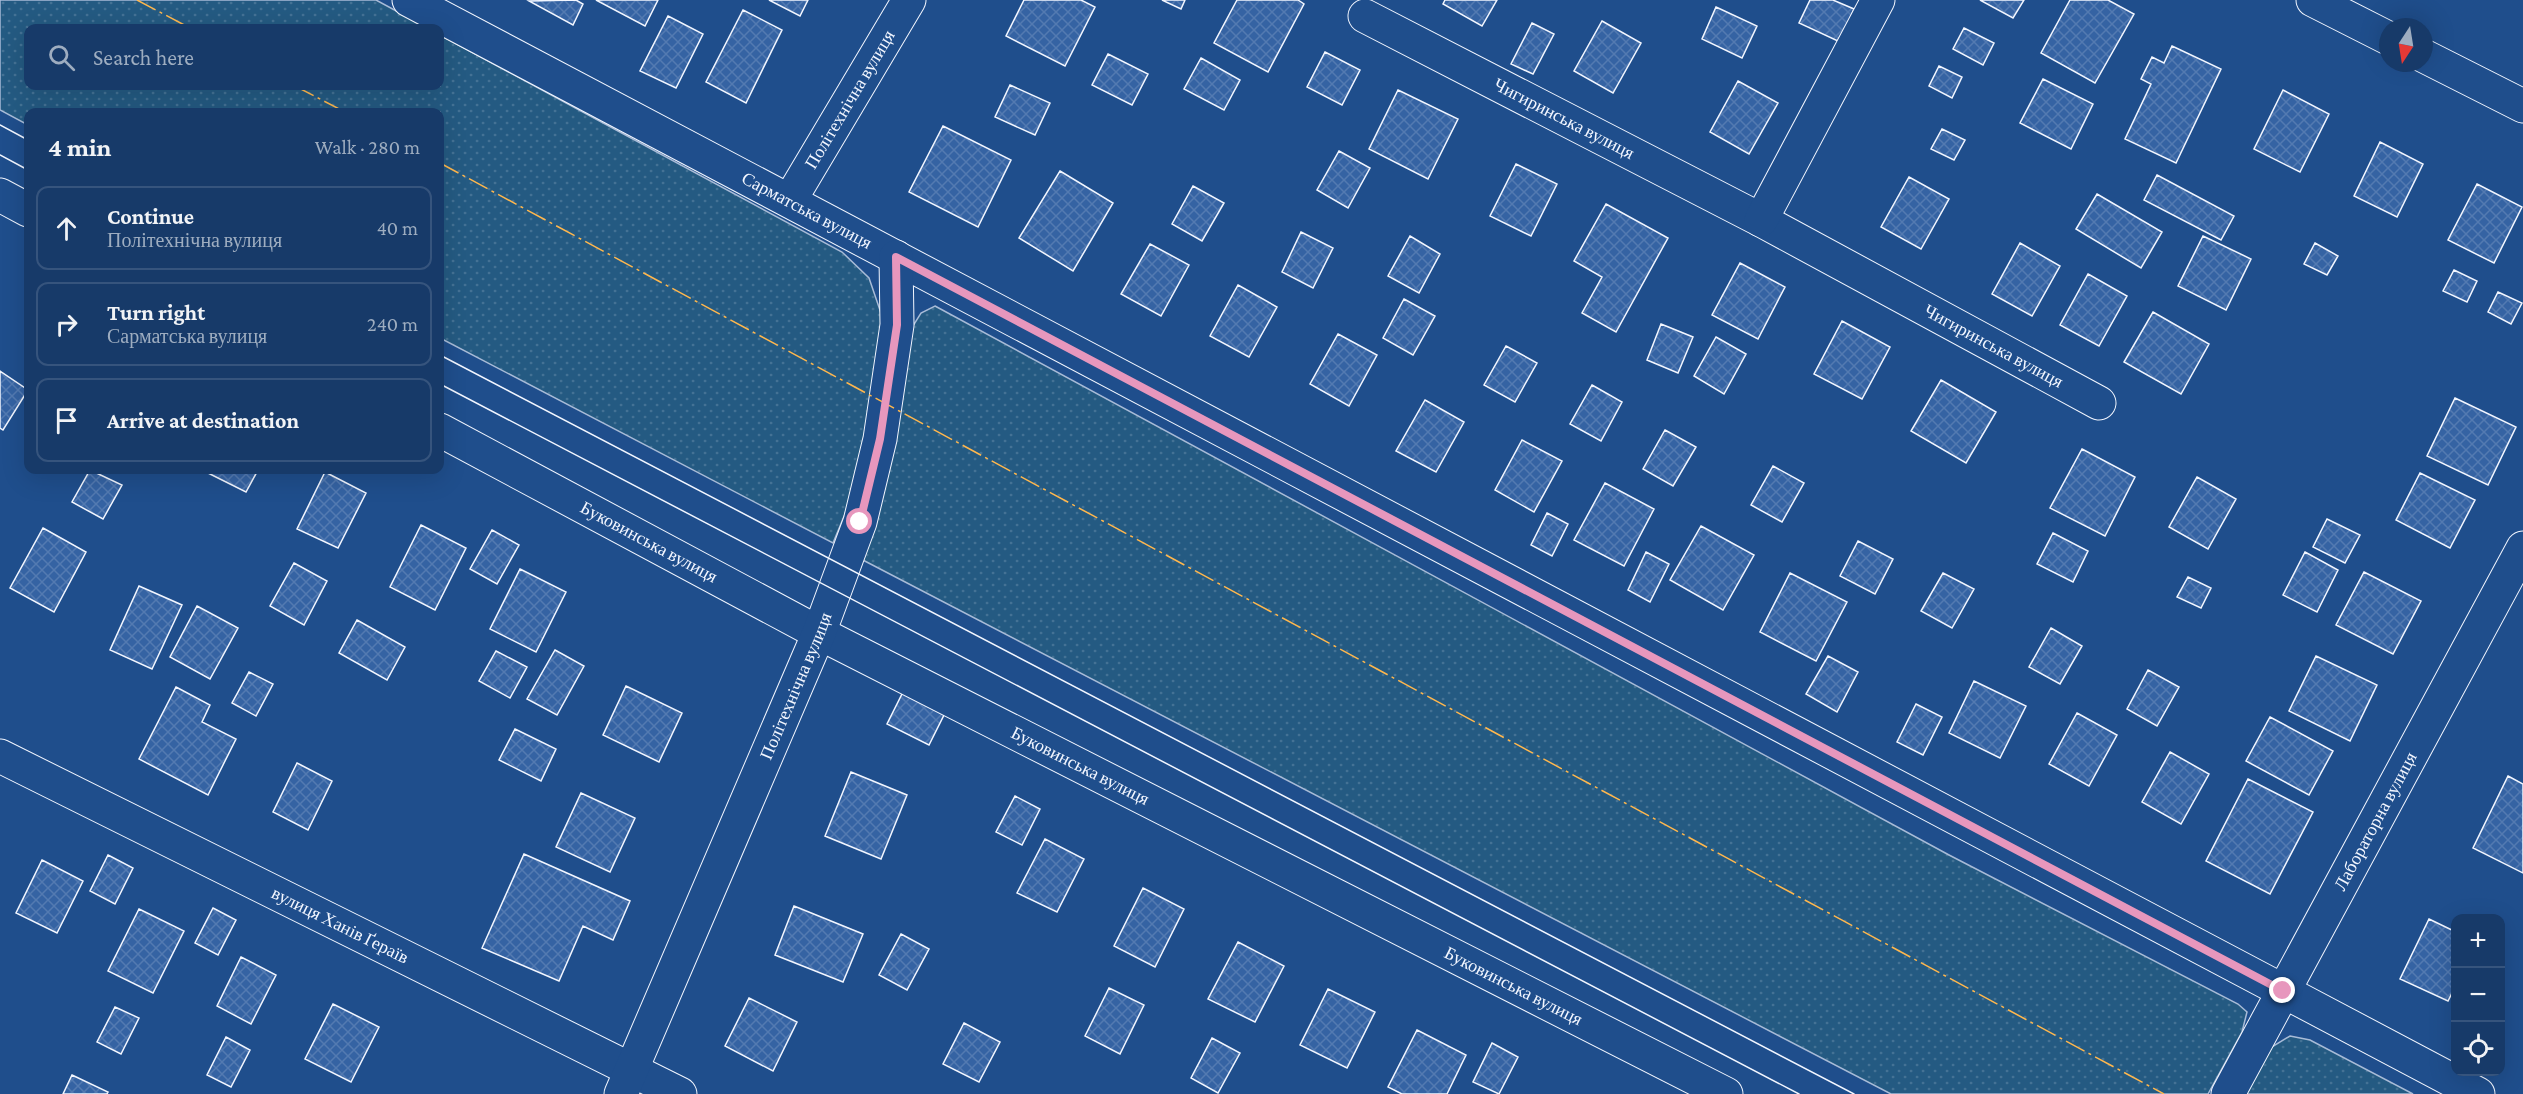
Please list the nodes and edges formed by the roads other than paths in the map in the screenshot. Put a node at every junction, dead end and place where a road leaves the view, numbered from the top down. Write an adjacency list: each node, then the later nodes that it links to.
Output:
1 (409, 0): 10 (street, Сарматська вулиця)
2 (909, 0): 10 (street, Політехнічна вулиця)
3 (1878, 0): 12 (street)
4 (2313, 0): 6 (street)
5 (1365, 16): 12 (street, Чигиринська вулиця)
6 (2379, 33)
7 (2433, 61): 8 (street)
8 (2523, 106)
9 (0, 195): 11 (street)
10 (790, 200): 13 (street, Сарматська вулиця)
11 (24, 208)
12 (1761, 220): 14 (street, Чигиринська вулиця)
13 (896, 257): 17 (street, Політехнічна вулиця); 19 (street, Сарматська вулиця)
14 (2099, 403)
15 (444, 432): 17 (street, Буковинська вулиця)
16 (2523, 548): 19 (street, Лабораторна вулиця)
17 (819, 633): 20 (street, Політехнічна вулиця); 22 (street, Буковинська вулиця)
18 (0, 756): 20 (street, вулиця Ханів Ґераїв)
19 (2283, 991): 23 (street, Лабораторна вулиця); 24 (street, Сарматська вулиця)
20 (627, 1082): 21 (street, вулиця Ханів Ґераїв)
21 (680, 1094)
22 (1726, 1094)
23 (2228, 1094)
24 (2478, 1094)

